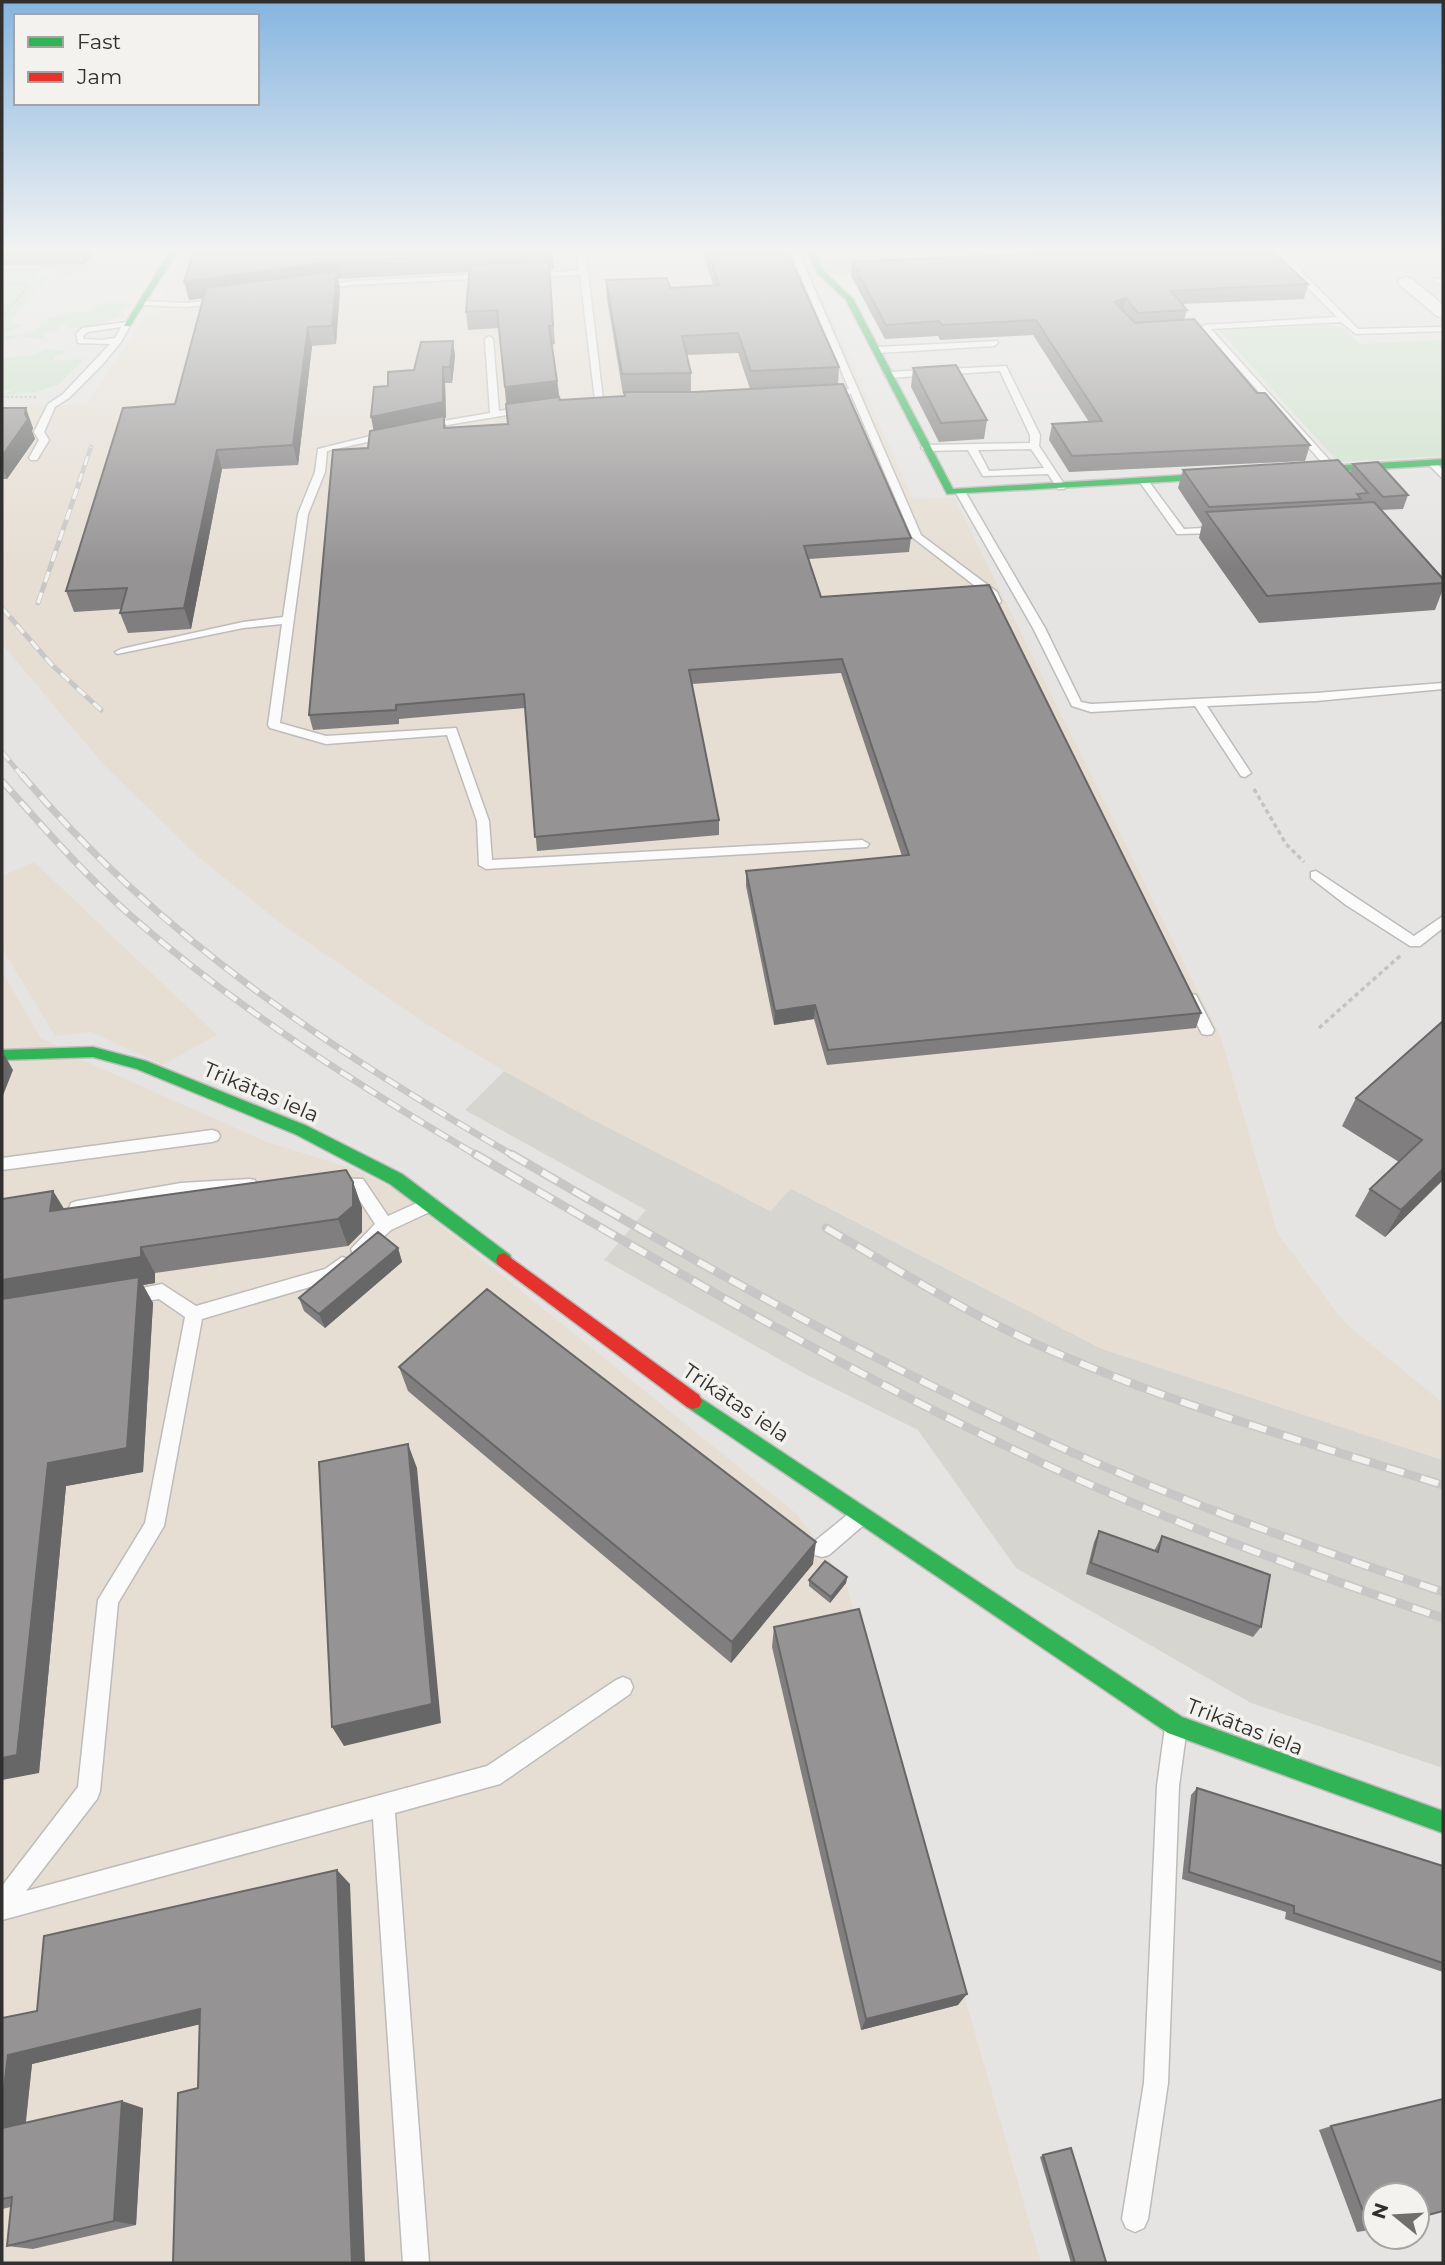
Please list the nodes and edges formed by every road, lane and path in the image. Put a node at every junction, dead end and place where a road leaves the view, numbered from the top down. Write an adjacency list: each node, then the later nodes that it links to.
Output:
1 (102, 357): 20 (lane)
2 (490, 357): 14 (lane)
3 (593, 357): 10 (lane)
4 (841, 357): 8 (lane)
5 (881, 357): 7 (street)
6 (1232, 357): 22 (lane)
7 (888, 375): 17 (lane); 18 (street)
8 (856, 391): 9 (lane); 32 (lane)
9 (817, 393)
10 (598, 400): 11 (lane); 12 (lane)
11 (611, 400)
12 (586, 401)
13 (534, 408): 14 (lane)
14 (495, 413): 15 (lane)
15 (418, 429)
16 (405, 431): 33 (lane)
17 (1034, 446): 19 (lane); 23 (lane)
18 (926, 448): 19 (lane); 30 (street)
19 (972, 448): 23 (lane)
20 (34, 458)
21 (1437, 462): 22 (street); 26 (lane)
22 (1333, 469): 24 (street); 29 (lane)
23 (1050, 471): 28 (lane)
24 (1279, 472)
25 (1252, 474): 27 (street)
26 (1443, 476)
27 (1144, 481): 28 (street); 31 (lane)
28 (1061, 486): 30 (street)
29 (1350, 488)
30 (961, 493): 36 (lane)
31 (1235, 529)
32 (999, 607)
33 (288, 620): 34 (lane); 38 (lane)
34 (121, 652)
35 (1443, 686): 36 (lane)
36 (1199, 703): 37 (lane)
37 (1245, 773): 39 (path)
38 (862, 844)
39 (1316, 875): 41 (lane)
40 (1443, 921): 41 (lane)
41 (1415, 943): 43 (path)
42 (1188, 993): 44 (lane)
43 (1319, 1028)
44 (1206, 1030)
45 (2, 1055): 50 (street, Trikātas iela)
46 (212, 1136): 47 (lane)
47 (2, 1164)
48 (271, 1184): 51 (lane)
49 (320, 1184): 52 (lane)
50 (430, 1204): 52 (lane); 55 (street, Trikātas iela)
51 (66, 1210)
52 (385, 1225): 54 (lane)
53 (108, 1300): 54 (lane)
54 (194, 1314): 61 (lane)
55 (863, 1513): 56 (lane); 58 (street, Trikātas iela)
56 (822, 1548)
57 (623, 1687): 59 (lane)
58 (1176, 1725): 60 (street, Trikātas iela); 62 (lane)
59 (383, 1805): 61 (lane); 63 (lane)
60 (1443, 1822)
61 (2, 1906)
62 (1135, 2219)
63 (416, 2263)

